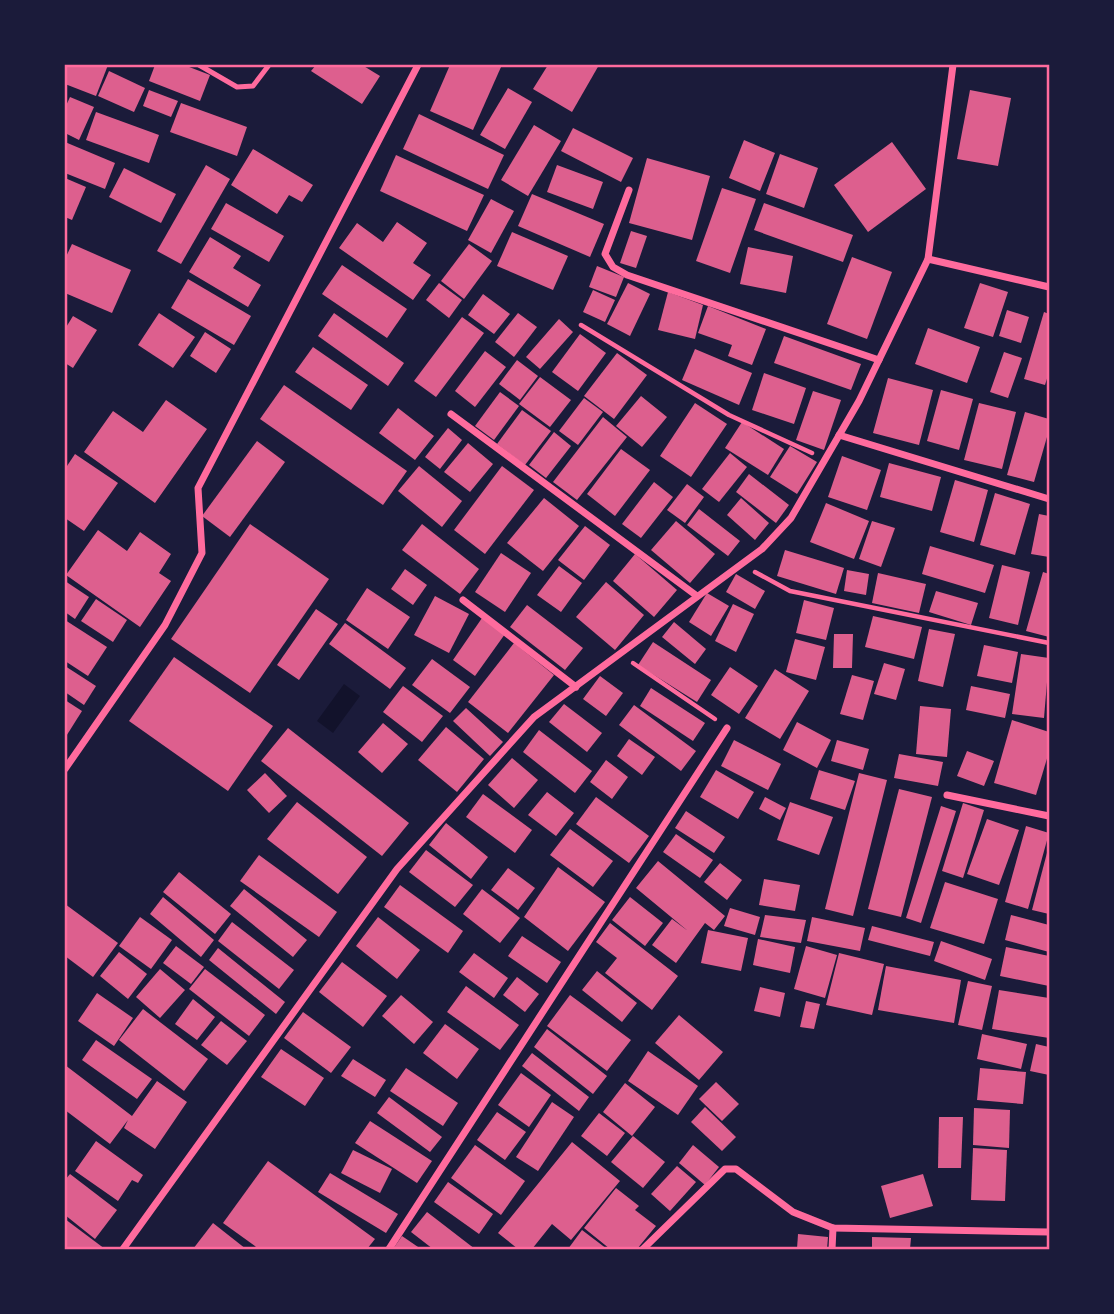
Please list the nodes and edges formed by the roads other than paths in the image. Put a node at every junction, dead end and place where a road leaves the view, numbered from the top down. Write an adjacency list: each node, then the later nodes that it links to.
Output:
1 (200, 65): 2 (lane)
2 (269, 65)
3 (418, 65): 16 (street)
4 (953, 65): 6 (street)
5 (629, 190): 8 (street)
6 (928, 259): 7 (street); 8 (street)
7 (1049, 287)
8 (879, 360): 10 (street)
9 (452, 414): 12 (street)
10 (839, 435): 11 (street); 12 (street)
11 (1049, 499)
12 (696, 596): 14 (street)
13 (463, 600): 14 (street)
14 (576, 687): 21 (street)
15 (727, 728): 22 (street)
16 (65, 769)
17 (947, 795): 18 (street)
18 (1049, 816)
19 (833, 1228): 20 (street); 23 (street); 24 (street)
20 (1049, 1232)
21 (123, 1249)
22 (390, 1249)
23 (643, 1249)
24 (832, 1249)

